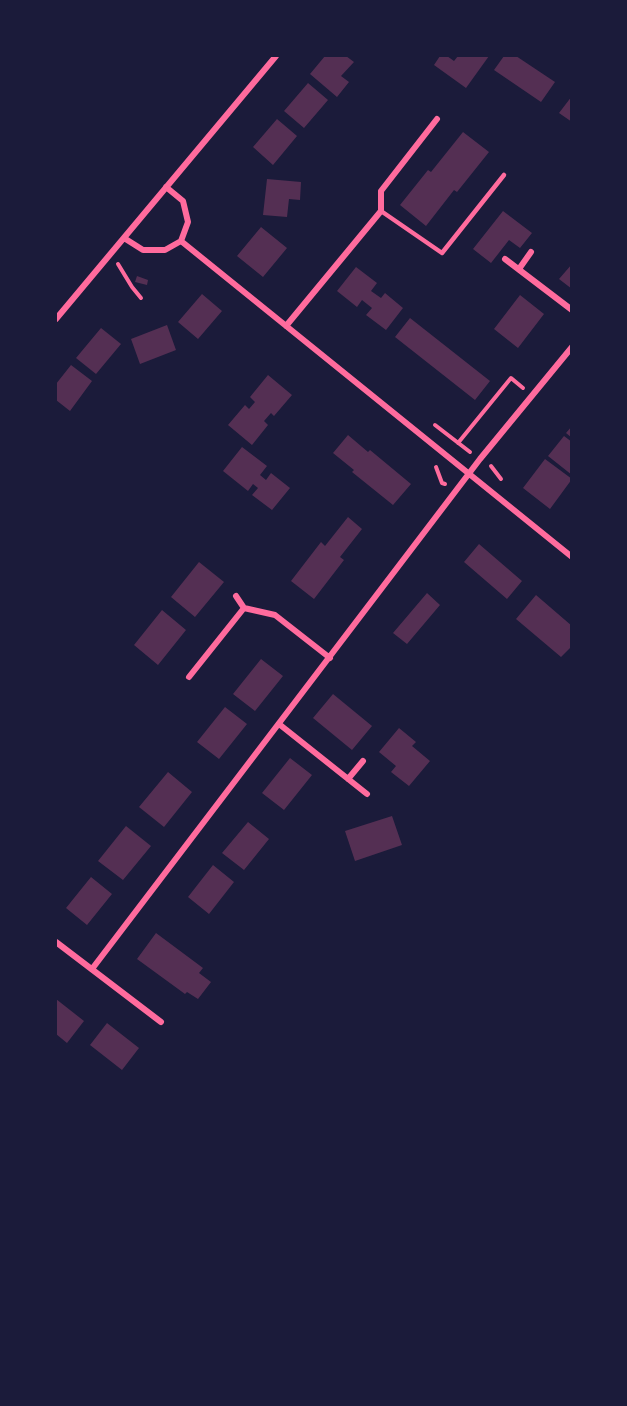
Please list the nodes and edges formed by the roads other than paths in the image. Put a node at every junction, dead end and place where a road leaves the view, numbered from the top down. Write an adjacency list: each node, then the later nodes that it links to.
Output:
1 (276, 56): 4 (street)
2 (437, 120): 5 (street)
3 (504, 176): 5 (lane)
4 (166, 187): 6 (street); 7 (street)
5 (381, 211): 13 (street)
6 (124, 238): 7 (street); 12 (street)
7 (181, 241): 13 (street)
8 (531, 252): 10 (street)
9 (505, 259): 10 (street)
10 (519, 269): 11 (street)
11 (572, 309)
12 (56, 319)
13 (286, 326): 15 (street)
14 (572, 347): 15 (street)
15 (469, 474): 16 (street); 19 (street)
16 (572, 557)
17 (236, 596): 18 (street)
18 (244, 608): 19 (street); 20 (street)
19 (330, 658): 21 (street)
20 (189, 677)
21 (279, 724): 23 (street); 26 (street)
22 (363, 760): 23 (street)
23 (348, 778): 24 (street)
24 (367, 794)
25 (56, 942): 26 (street)
26 (92, 969): 27 (street)
27 (161, 1022)

